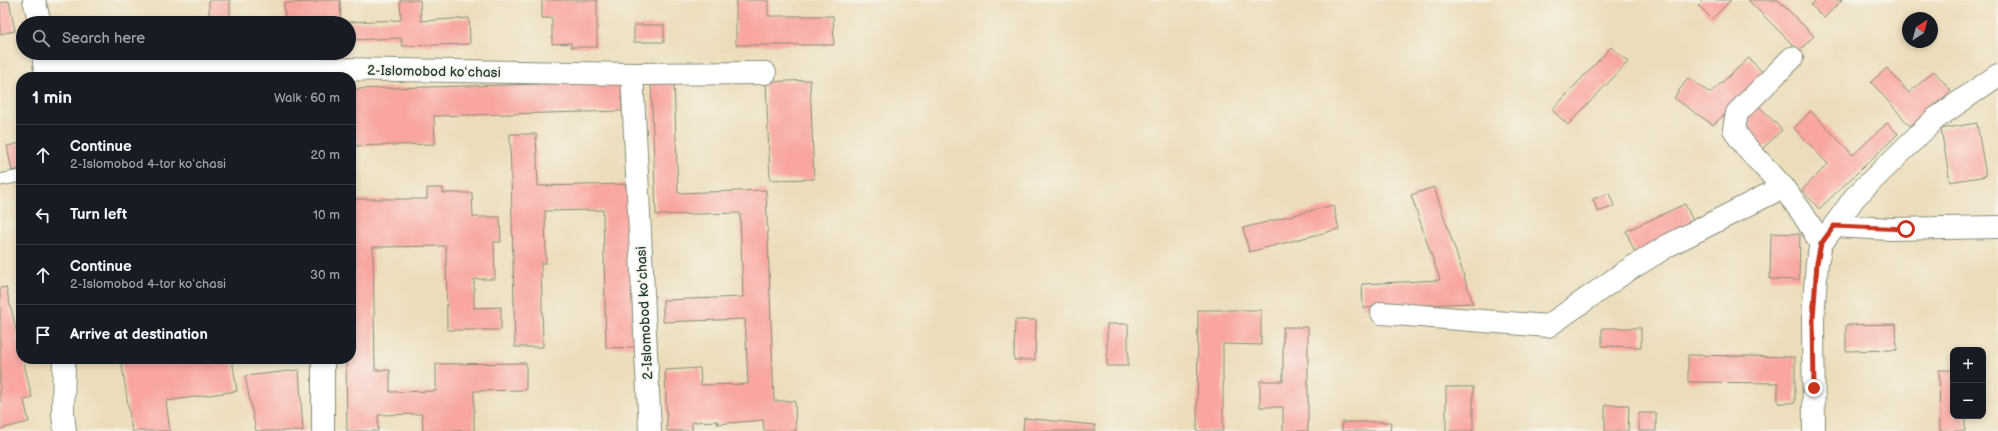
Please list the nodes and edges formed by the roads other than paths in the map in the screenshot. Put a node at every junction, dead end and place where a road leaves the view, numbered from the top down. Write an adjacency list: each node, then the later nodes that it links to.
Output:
1 (34, 0): 2 (street)
2 (38, 16)
3 (1792, 58): 12 (street)
4 (44, 65): 5 (street, 2-Islomobod koʻchasi)
5 (287, 72)
6 (356, 73): 8 (street, 2-Islomobod koʻchasi)
7 (765, 73): 8 (street, 2-Islomobod koʻchasi)
8 (632, 74): 21 (street, 2-Islomobod koʻchasi)
9 (1998, 75): 13 (street)
10 (16, 177): 11 (lane)
11 (0, 180)
12 (1783, 187): 15 (street); 16 (street)
13 (1834, 226): 14 (street); 15 (street)
14 (1998, 227)
15 (1819, 254): 22 (street)
16 (1382, 312)
17 (64, 364): 19 (street)
18 (323, 364): 20 (street)
19 (65, 431)
20 (323, 431)
21 (650, 431)
22 (1814, 431)

